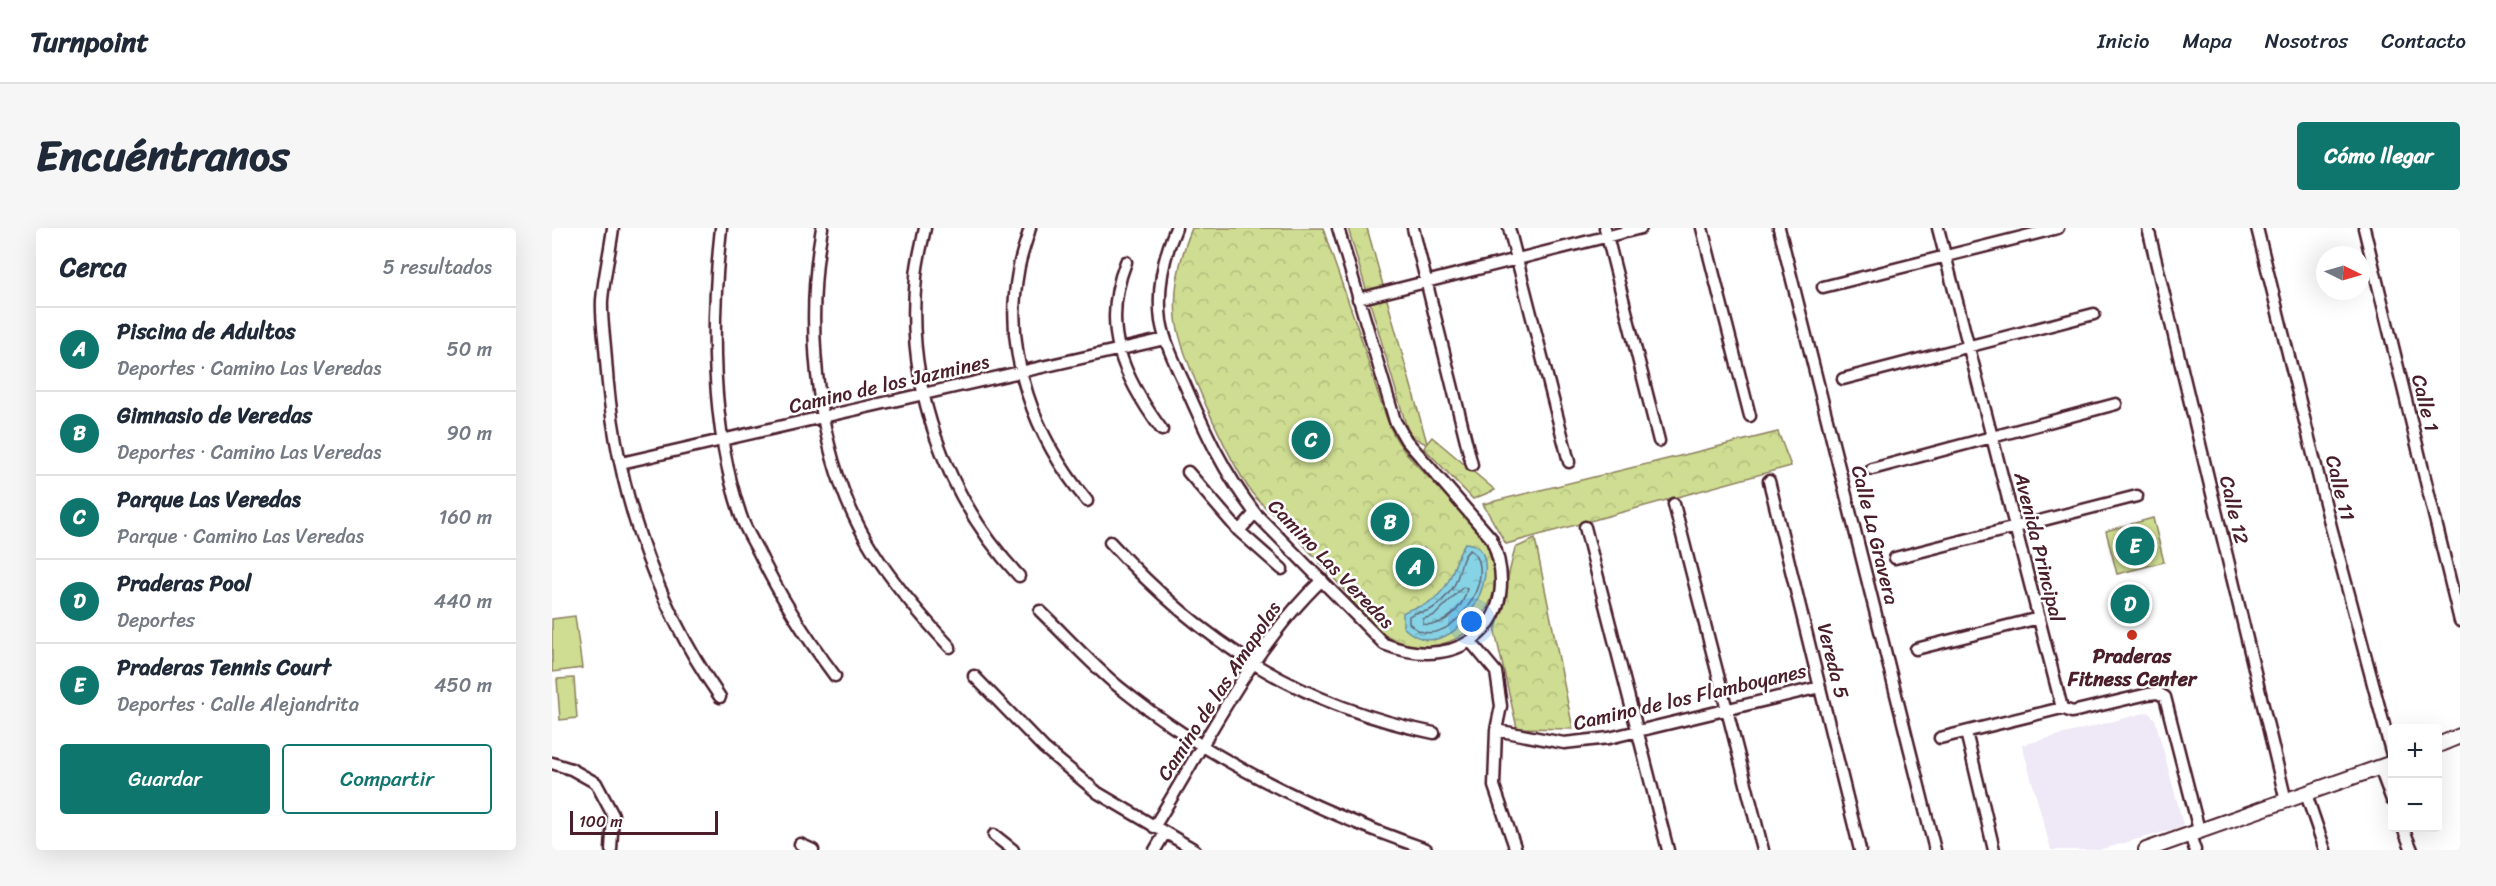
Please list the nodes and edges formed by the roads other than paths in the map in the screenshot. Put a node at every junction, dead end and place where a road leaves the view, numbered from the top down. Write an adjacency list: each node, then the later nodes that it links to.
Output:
1 (613, 228): 40 (street)
2 (721, 228): 37 (street)
3 (822, 228): 34 (street)
4 (925, 228): 31 (street)
5 (1030, 228): 29 (street)
6 (1176, 228): 26 (street, Camino Las Veredas)
7 (1338, 228): 24 (street, Camino Las Veredas)
8 (1413, 228): 22 (street)
9 (1509, 228): 20 (street)
10 (1641, 228): 18 (street)
11 (1702, 228): 33 (street)
12 (1779, 228): 99 (street, Calle La Gravera)
13 (1938, 228): 19 (street, Avenida Principal)
14 (2058, 228): 19 (street)
15 (2148, 228): 82 (street, Calle 12)
16 (2257, 228): 76 (street, Calle 11)
17 (2364, 228): 59 (street, Calle 1)
18 (1606, 232): 20 (street); 38 (street)
19 (1946, 256): 23 (street); 27 (street, Avenida Principal)
20 (1517, 259): 22 (street); 39 (street)
21 (1126, 262): 28 (street)
22 (1426, 281): 24 (street); 41 (street)
23 (1823, 287)
24 (1358, 299): 60 (street, Camino Las Veredas)
25 (2094, 314): 27 (street)
26 (1165, 339): 28 (street, Camino de los Jazmines); 48 (street, Camino Las Veredas)
27 (1970, 345): 30 (street); 36 (street, Avenida Principal)
28 (1119, 351): 29 (street, Camino de los Jazmines); 35 (street)
29 (1022, 372): 31 (street, Camino de los Jazmines); 46 (street)
30 (1843, 379)
31 (923, 396): 34 (street, Camino de los Jazmines); 55 (street)
32 (2116, 404): 36 (street)
33 (1750, 416)
34 (825, 418): 37 (street, Camino de los Jazmines); 61 (street)
35 (1162, 430)
36 (1992, 435): 42 (street); 50 (street, Avenida Principal)
37 (723, 441): 40 (street, Camino de los Jazmines); 64 (street)
38 (1659, 441)
39 (1569, 462)
40 (621, 463): 67 (street)
41 (1472, 465)
42 (1872, 469)
43 (1188, 472): 51 (street)
44 (1770, 481): 66 (street, Vereda 5)
45 (2137, 496): 50 (street)
46 (1087, 501)
47 (1674, 504): 69 (street)
48 (1255, 513): 51 (street); 56 (street, Camino Las Veredas)
49 (1585, 527): 71 (street)
50 (2016, 528): 53 (street); 58 (street, Avenida Principal)
51 (1239, 531): 54 (street)
52 (1110, 542): 63 (street)
53 (1895, 558)
54 (1282, 569)
55 (1020, 576)
56 (1322, 580): 60 (street, Camino Las Veredas); 63 (street, Camino de las Amapolas)
57 (1040, 610): 78 (street)
58 (2039, 618): 62 (street); 68 (street, Avenida Principal)
59 (2460, 620)
60 (1470, 641): 70 (street)
61 (950, 647)
62 (1916, 649)
63 (1253, 665): 73 (street); 78 (street, Camino de las Amapolas)
64 (835, 676)
65 (974, 676): 83 (street)
66 (1820, 687): 69 (street, Camino de los Flamboyanes); 98 (street, Vereda 5)
67 (720, 697)
68 (2062, 708): 72 (street); 86 (street)
69 (1728, 709): 71 (street, Camino de los Flamboyanes); 97 (street)
70 (1496, 730): 71 (street, Camino de los Flamboyanes); 95 (street)
71 (1636, 730): 96 (street)
72 (1966, 732): 75 (street); 100 (street)
73 (1434, 733)
74 (2460, 736): 77 (street)
75 (1940, 738)
76 (2388, 740)
77 (2442, 743)
78 (1203, 747): 83 (street, Camino de las Amapolas); 89 (street)
79 (552, 764): 90 (street)
80 (2386, 765): 81 (street)
81 (2306, 794): 82 (street); 103 (street)
82 (2286, 801): 86 (street)
83 (1154, 827): 85 (street)
84 (2405, 832): 104 (street)
85 (1165, 833): 93 (street); 94 (street)
86 (2194, 833): 101 (street); 102 (street)
87 (994, 835): 92 (street)
88 (800, 844): 91 (street)
89 (1426, 849)
90 (611, 850)
91 (813, 850)
92 (1013, 850)
93 (1155, 850)
94 (1195, 850)
95 (1516, 850)
96 (1668, 850)
97 (1763, 850)
98 (1860, 850)
99 (1935, 850)
100 (1994, 850)
101 (2146, 850)
102 (2195, 850)
103 (2325, 850)
104 (2412, 850)

